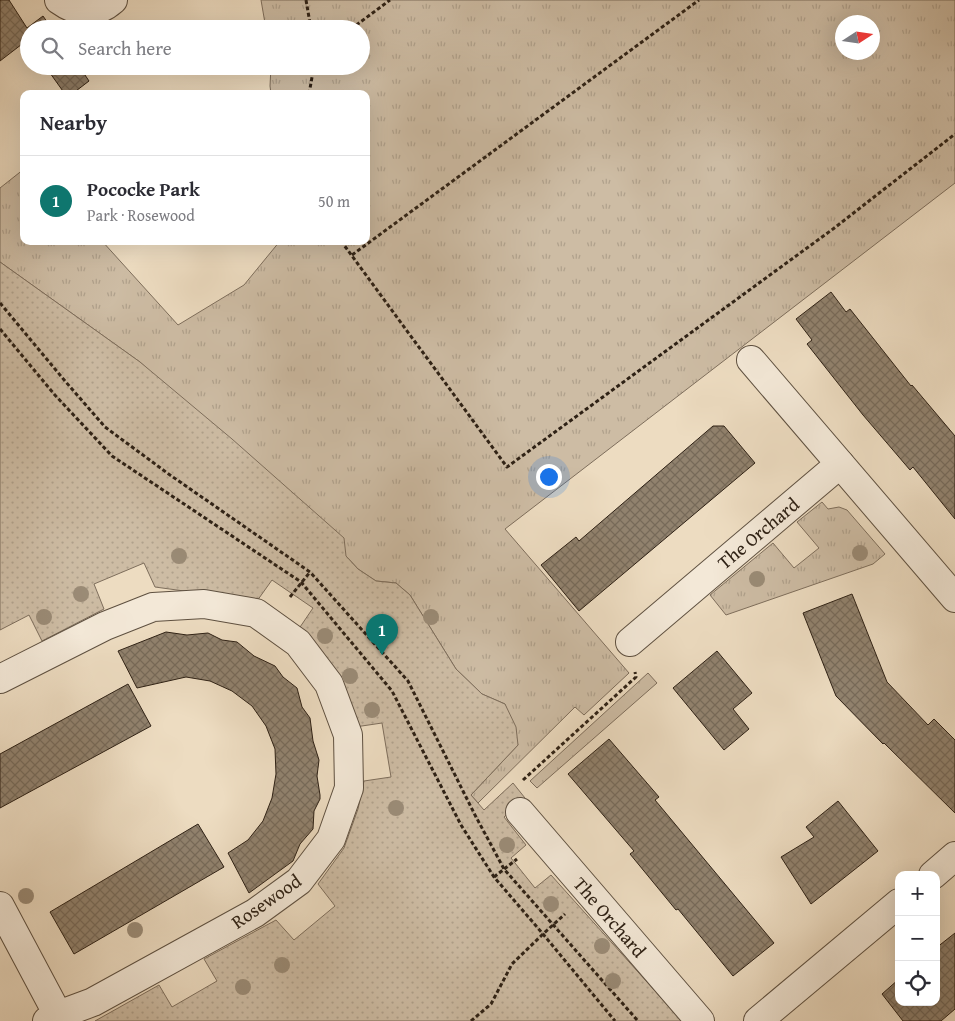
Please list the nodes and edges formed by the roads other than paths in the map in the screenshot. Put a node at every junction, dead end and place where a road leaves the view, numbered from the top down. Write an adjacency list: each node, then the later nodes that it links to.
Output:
1 (59, 0): 2 (street)
2 (113, 0)
3 (751, 360): 4 (street)
4 (840, 464): 5 (street); 6 (street, The Orchard)
5 (955, 598)
6 (630, 642)
7 (0, 679): 13 (street, Rosewood)
8 (520, 812): 14 (street, The Orchard)
9 (955, 856): 10 (street)
10 (938, 871)
11 (0, 906): 13 (street, Rosewood)
12 (895, 906): 15 (street)
13 (52, 1018)
14 (700, 1021)
15 (758, 1021)

